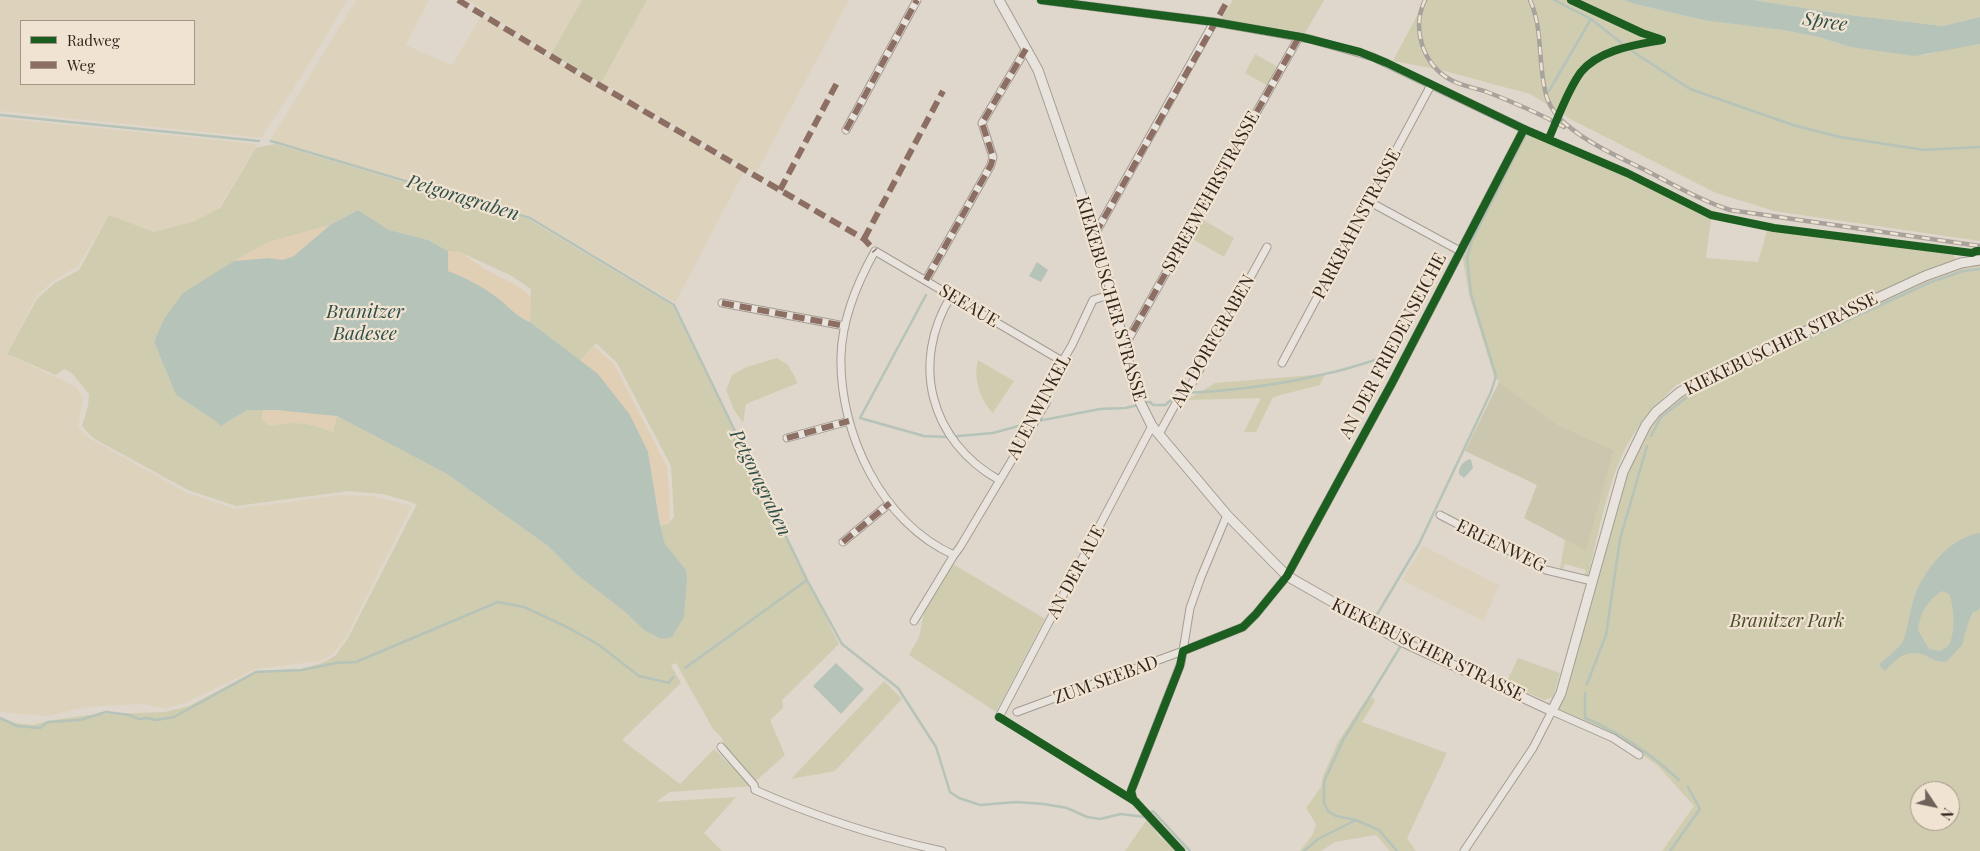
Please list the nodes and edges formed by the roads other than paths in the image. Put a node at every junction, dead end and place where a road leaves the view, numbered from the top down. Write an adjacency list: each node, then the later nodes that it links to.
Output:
1 (917, 0): 8 (street)
2 (999, 0): 6 (street, KIEKEBUSCHER STRASSE)
3 (1041, 0): 4 (street)
4 (1214, 22): 5 (street); 10 (street)
5 (1299, 37): 7 (street); 19 (street, SPREEWEHRSTRASSE)
6 (1026, 49): 10 (street, KIEKEBUSCHER STRASSE); 14 (street)
7 (1431, 85): 9 (street, PARKBAHNSTRASSE); 12 (street, AN DER FRIEDENSEICHE)
8 (846, 130)
9 (1370, 202): 12 (street, AN DER FRIEDENSEICHE); 21 (street, PARKBAHNSTRASSE)
10 (1095, 234): 15 (street, KIEKEBUSCHER STRASSE)
11 (1267, 248): 24 (street, AM DORFGRABEN)
12 (1460, 250): 32 (street, AN DER FRIEDENSEICHE)
13 (1980, 260): 33 (street, KIEKEBUSCHER STRASSE)
14 (926, 280): 16 (street, SEEAUE); 18 (street, SEEAUE)
15 (1112, 294): 19 (street, KIEKEBUSCHER STRASSE); 20 (street, AUENWINKEL)
16 (951, 296): 20 (street, SEEAUE); 26 (street)
17 (722, 303): 18 (street)
18 (845, 326): 22 (street)
19 (1124, 347): 23 (street, KIEKEBUSCHER STRASSE)
20 (1062, 362): 26 (street, AUENWINKEL)
21 (1282, 363)
22 (849, 421): 25 (street); 27 (street)
23 (1152, 426): 24 (street, KIEKEBUSCHER STRASSE); 38 (street, AN DER AUE)
24 (1159, 434): 28 (street, KIEKEBUSCHER STRASSE)
25 (787, 438)
26 (999, 480): 31 (street, AUENWINKEL)
27 (890, 503): 30 (street); 31 (street)
28 (1227, 515): 32 (street, KIEKEBUSCHER STRASSE); 35 (street)
29 (1440, 515): 33 (street, ERLENWEG)
30 (843, 542)
31 (954, 555): 34 (street, AUENWINKEL)
32 (1287, 576): 35 (street, ZUM SEEBAD); 36 (street, KIEKEBUSCHER STRASSE)
33 (1592, 581): 36 (street, KIEKEBUSCHER STRASSE)
34 (914, 622)
35 (1183, 651): 37 (street, ZUM SEEBAD); 42 (street)
36 (1552, 711): 40 (street); 43 (street)
37 (1017, 712)
38 (999, 717)
39 (721, 747): 41 (street)
40 (1639, 755)
41 (942, 851)
42 (1181, 851)
43 (1464, 851)

